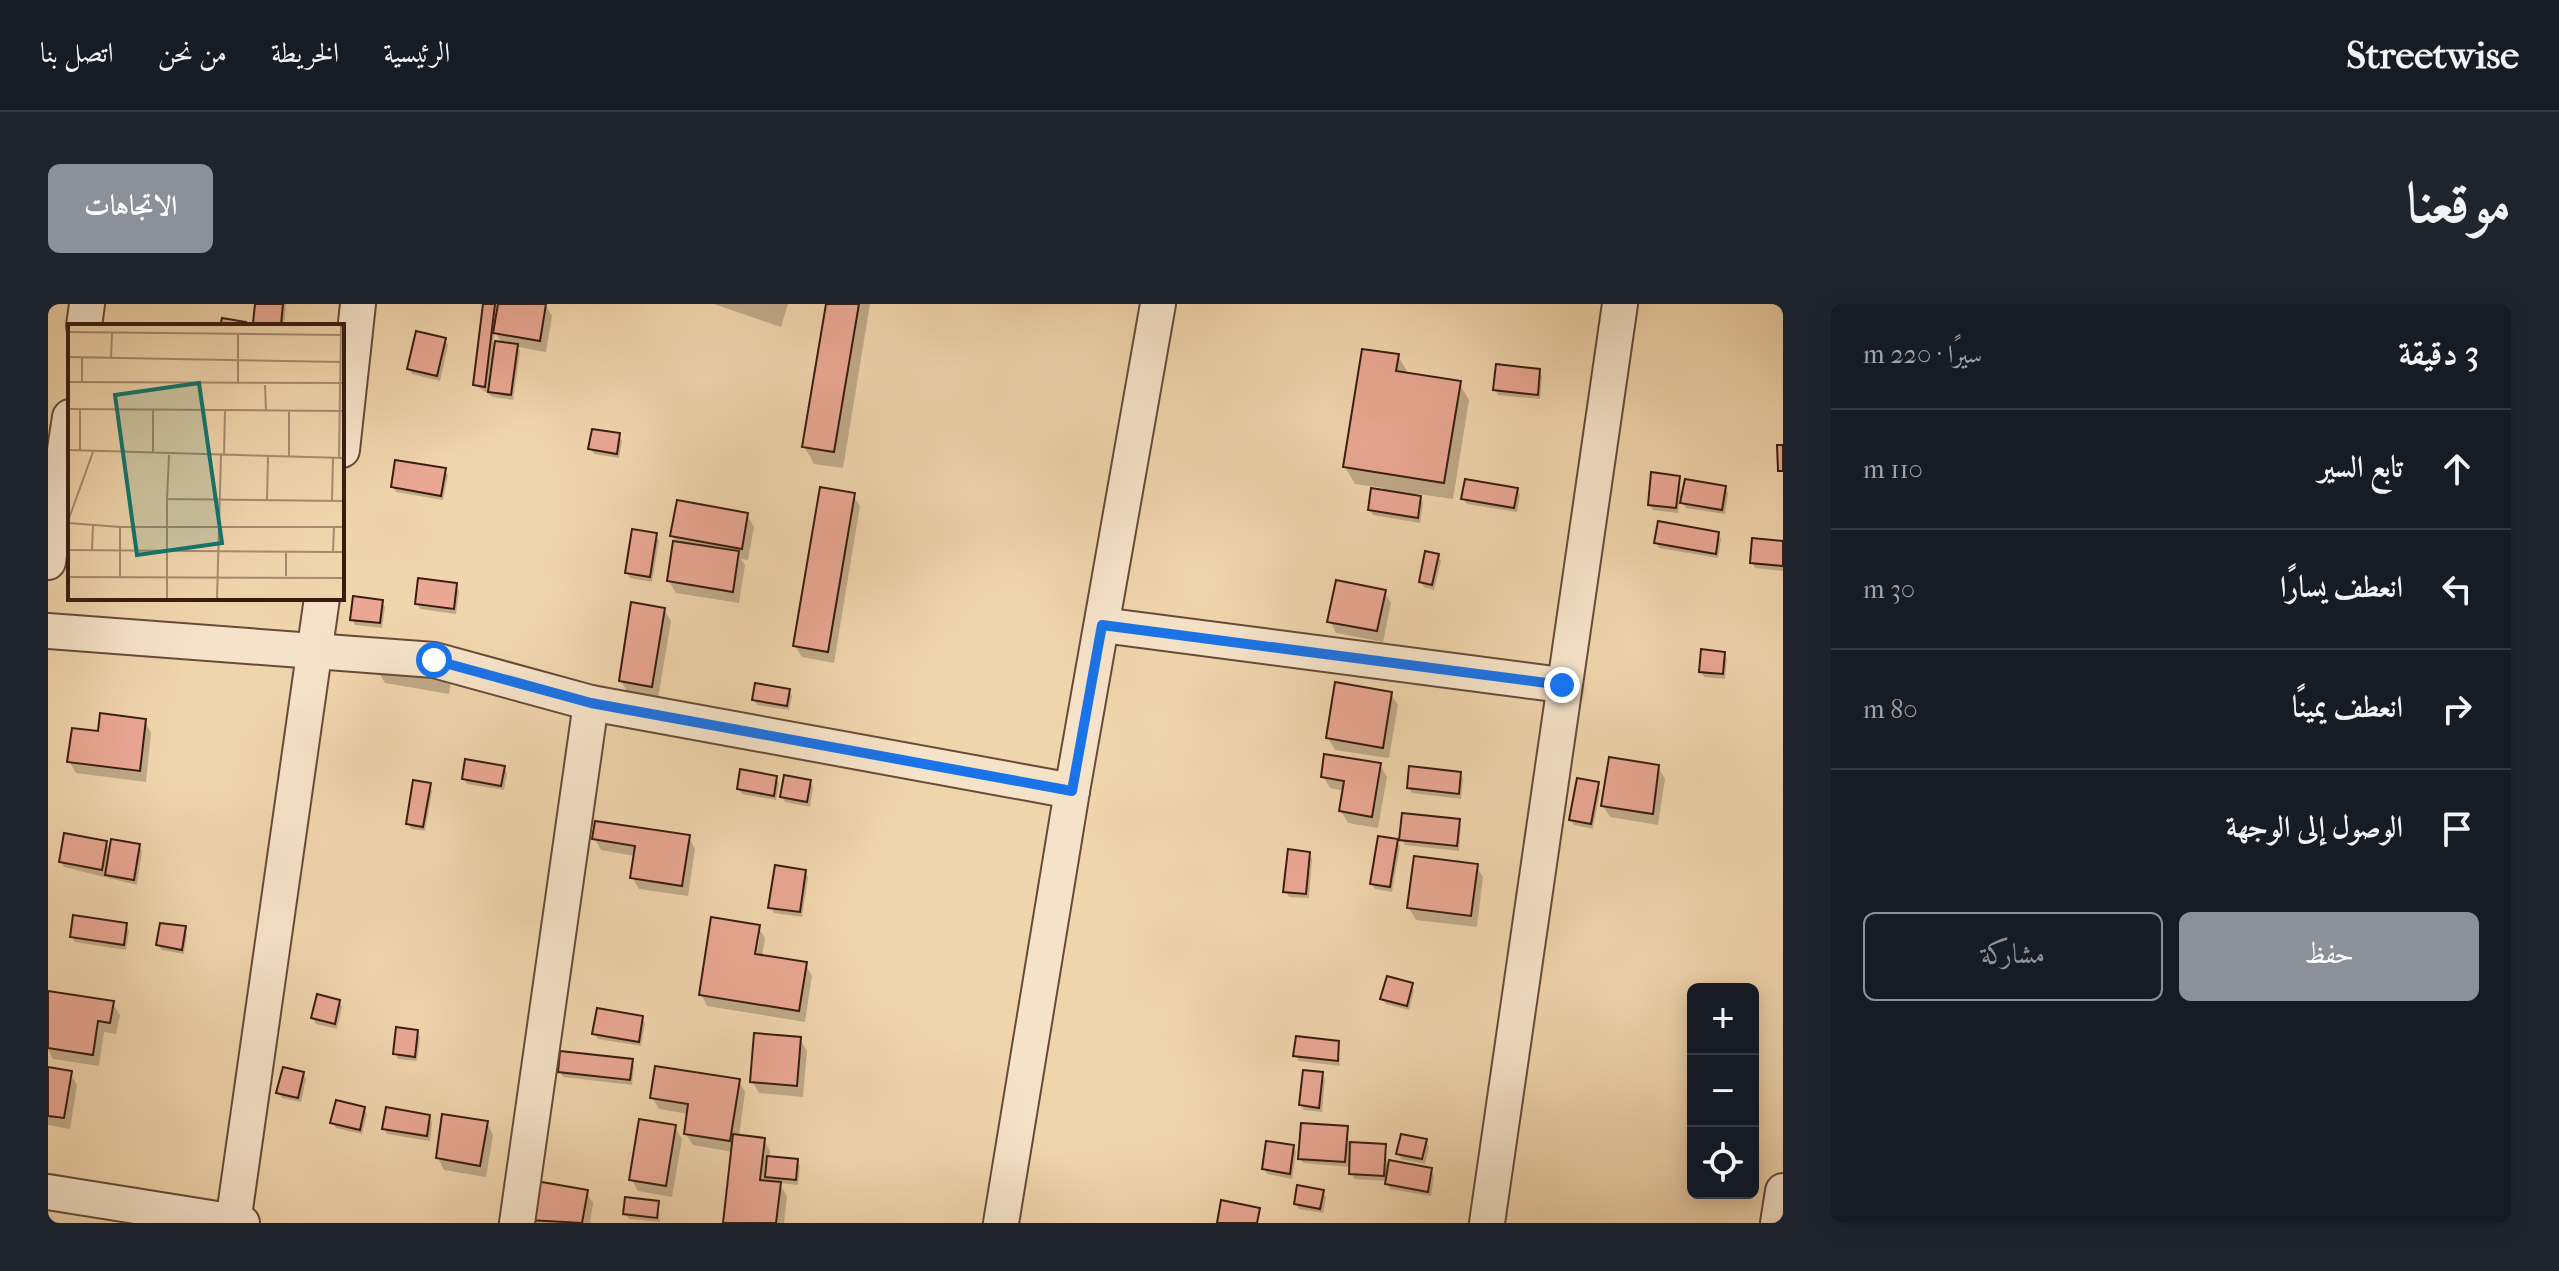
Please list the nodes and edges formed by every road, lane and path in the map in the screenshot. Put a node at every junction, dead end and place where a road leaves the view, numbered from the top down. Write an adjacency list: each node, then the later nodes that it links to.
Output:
1 (87, 304): 5 (street)
2 (358, 304): 7 (street)
3 (1158, 304): 10 (street)
4 (1620, 304): 13 (street)
5 (84, 324)
6 (68, 430): 8 (street)
7 (344, 432)
8 (48, 562)
9 (322, 600): 12 (street)
10 (1102, 625): 13 (street); 15 (street)
11 (48, 631): 12 (street)
12 (313, 650): 14 (street); 18 (street)
13 (1562, 685): 21 (street)
14 (591, 703): 15 (street); 19 (street)
15 (1072, 791): 20 (street)
16 (1783, 1191): 22 (street)
17 (48, 1192): 18 (street)
18 (236, 1223)
19 (517, 1223)
20 (1001, 1223)
21 (1487, 1223)
22 (1778, 1223)

